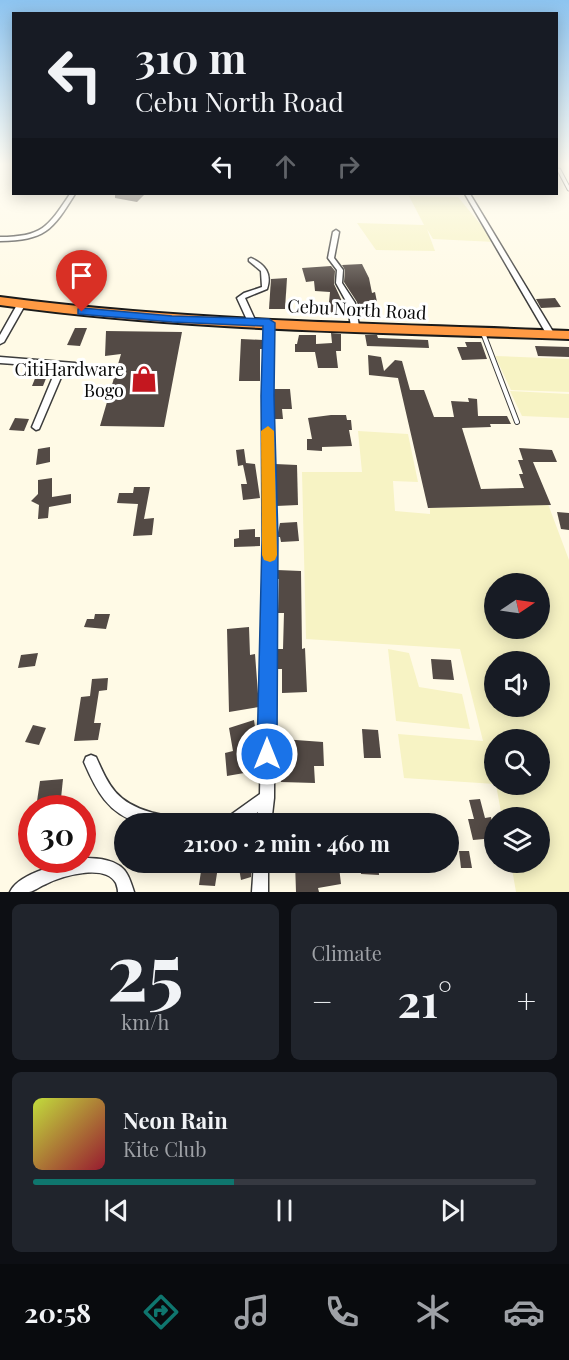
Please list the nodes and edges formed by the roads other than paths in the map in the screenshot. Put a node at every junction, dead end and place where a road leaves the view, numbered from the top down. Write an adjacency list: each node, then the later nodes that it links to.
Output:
1 (65, 205): 4 (street)
2 (473, 205): 12 (street)
3 (336, 232): 10 (street)
4 (0, 239)
5 (252, 260): 8 (street)
6 (0, 302): 7 (highway, Cebu North Road)
7 (21, 305): 8 (highway, Cebu North Road); 14 (street)
8 (252, 322): 9 (highway, Cebu North Road)
9 (269, 323): 10 (highway, Cebu North Road); 21 (street)
10 (355, 326): 11 (highway, Cebu North Road)
11 (483, 333): 12 (highway, Cebu North Road); 18 (lane)
12 (551, 335): 13 (highway, Cebu North Road)
13 (569, 335)
14 (0, 342)
15 (0, 360): 16 (street)
16 (62, 365): 17 (street); 19 (street)
17 (75, 366)
18 (517, 422)
19 (36, 428)
20 (91, 762): 22 (street)
21 (267, 798): 23 (street); 24 (street)
22 (134, 813)
23 (246, 813)
24 (265, 813)
25 (261, 873): 28 (street)
26 (18, 892): 27 (street)
27 (126, 892)
28 (260, 892)

